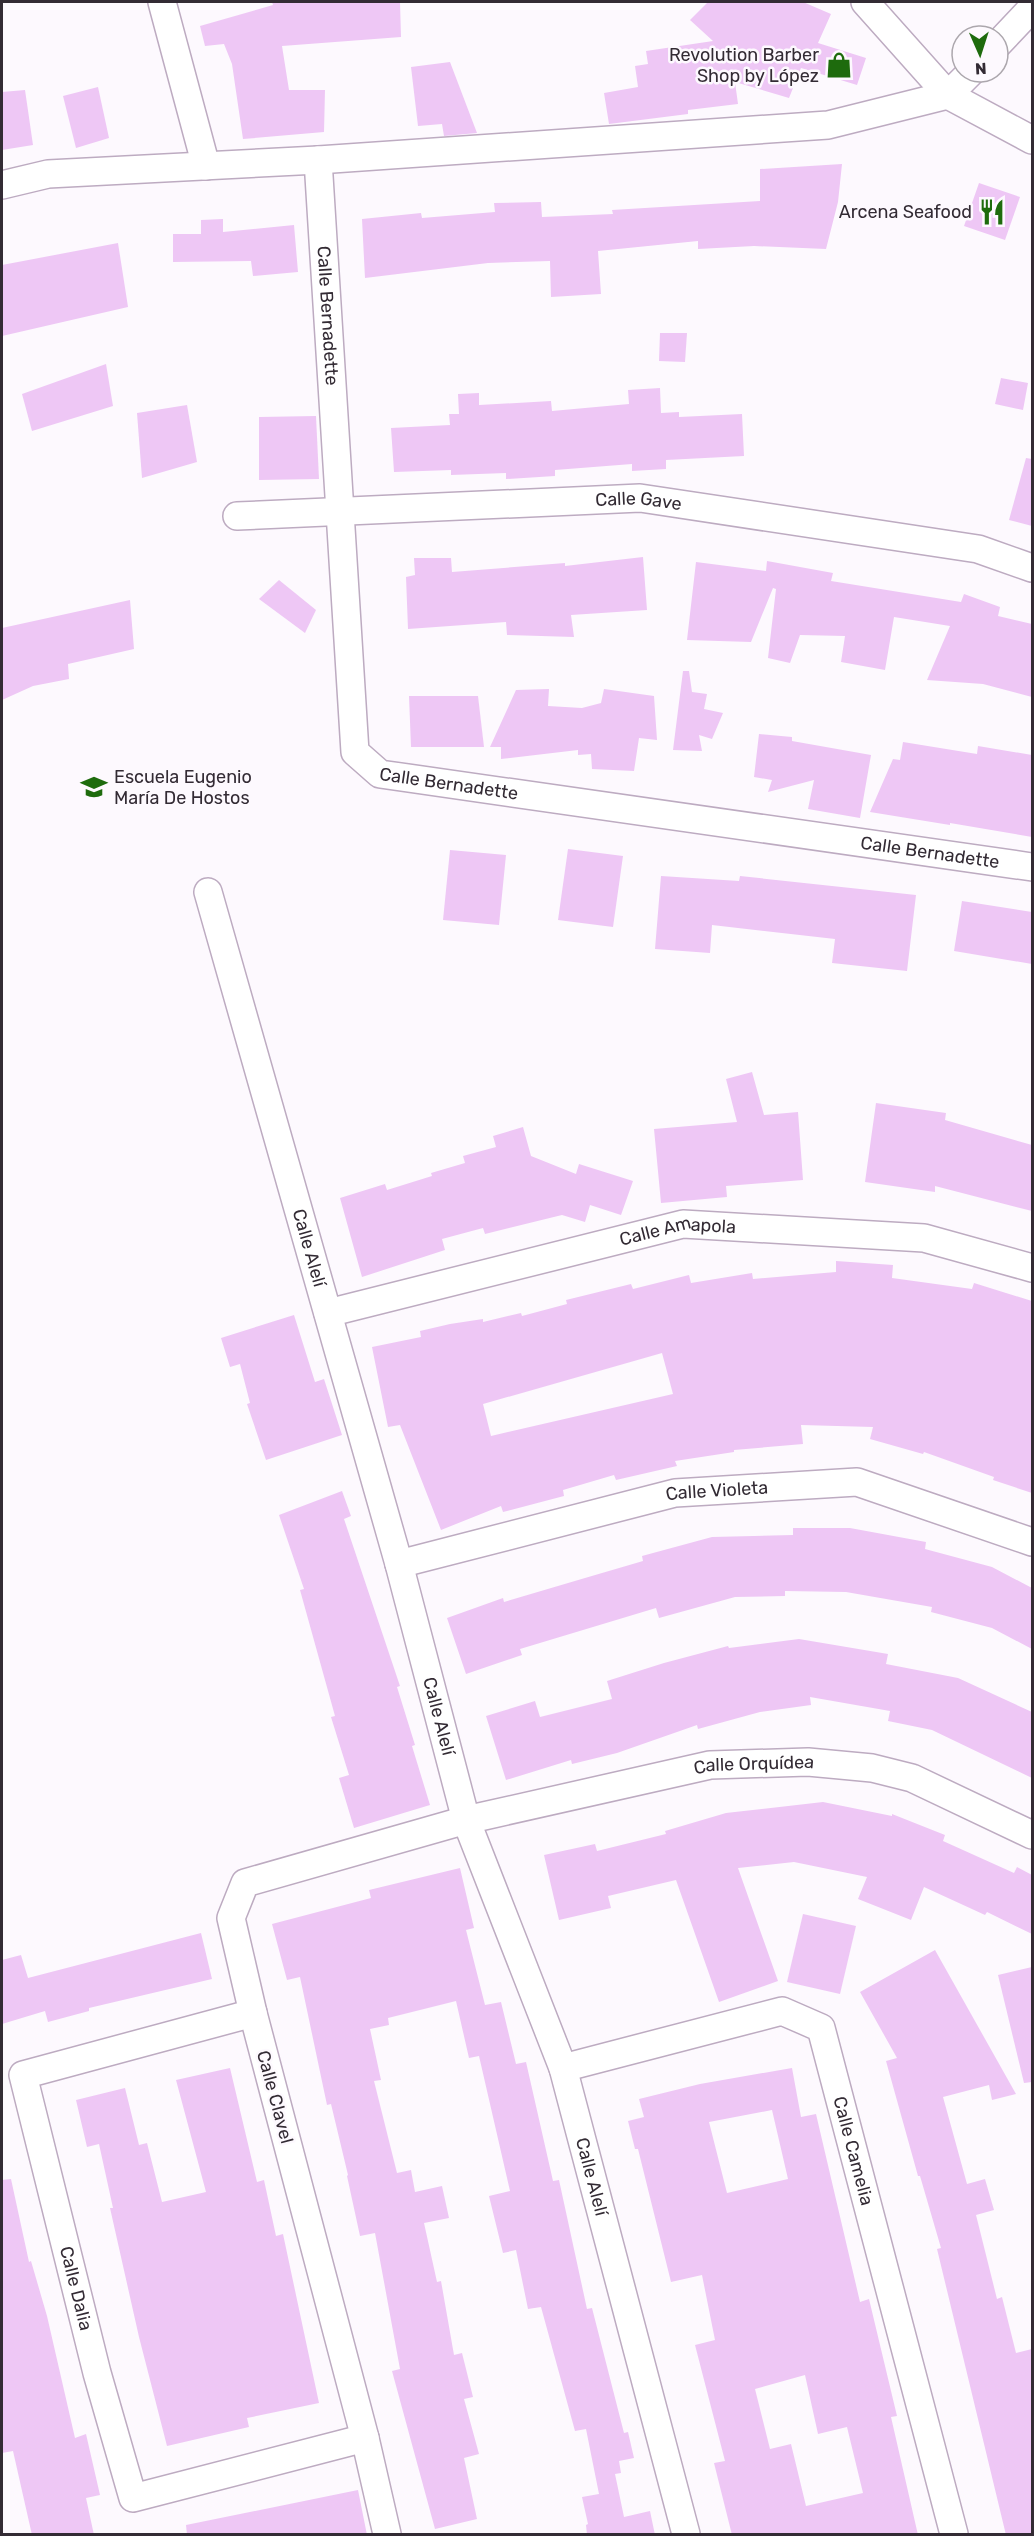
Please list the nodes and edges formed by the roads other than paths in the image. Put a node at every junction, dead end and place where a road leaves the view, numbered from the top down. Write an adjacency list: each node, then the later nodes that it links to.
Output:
1 (162, 2): 9 (street)
2 (865, 2): 6 (street)
3 (1032, 8): 4 (street)
4 (1010, 31)
5 (959, 84): 6 (street)
6 (948, 95): 7 (street); 8 (street)
7 (1032, 140)
8 (318, 159): 9 (street); 11 (street, Calle Bernadette)
9 (206, 166): 10 (street)
10 (2, 185)
11 (338, 510): 12 (street, Calle Gave); 13 (street, Calle Gave); 14 (street, Calle Bernadette)
12 (237, 516)
13 (1032, 568)
14 (1032, 867)
15 (208, 892): 17 (street, Calle Alelí)
16 (1032, 1268): 17 (street, Calle Amapola)
17 (328, 1313): 19 (street, Calle Alelí)
18 (1032, 1542): 19 (street, Calle Violeta)
19 (399, 1564): 20 (street, Calle Alelí)
20 (466, 1820): 21 (street, Calle Orquídea); 22 (street, Calle Clavel); 23 (street, Calle Alelí)
21 (1032, 1835)
22 (253, 2013): 24 (street, Calle Clavel); 24 (street, Calle Dalia)
23 (563, 2068): 26 (street, Calle Alelí); 27 (street, Calle Camelia)
24 (365, 2438): 25 (street, Calle Clavel)
25 (387, 2535)
26 (686, 2535)
27 (954, 2535)

